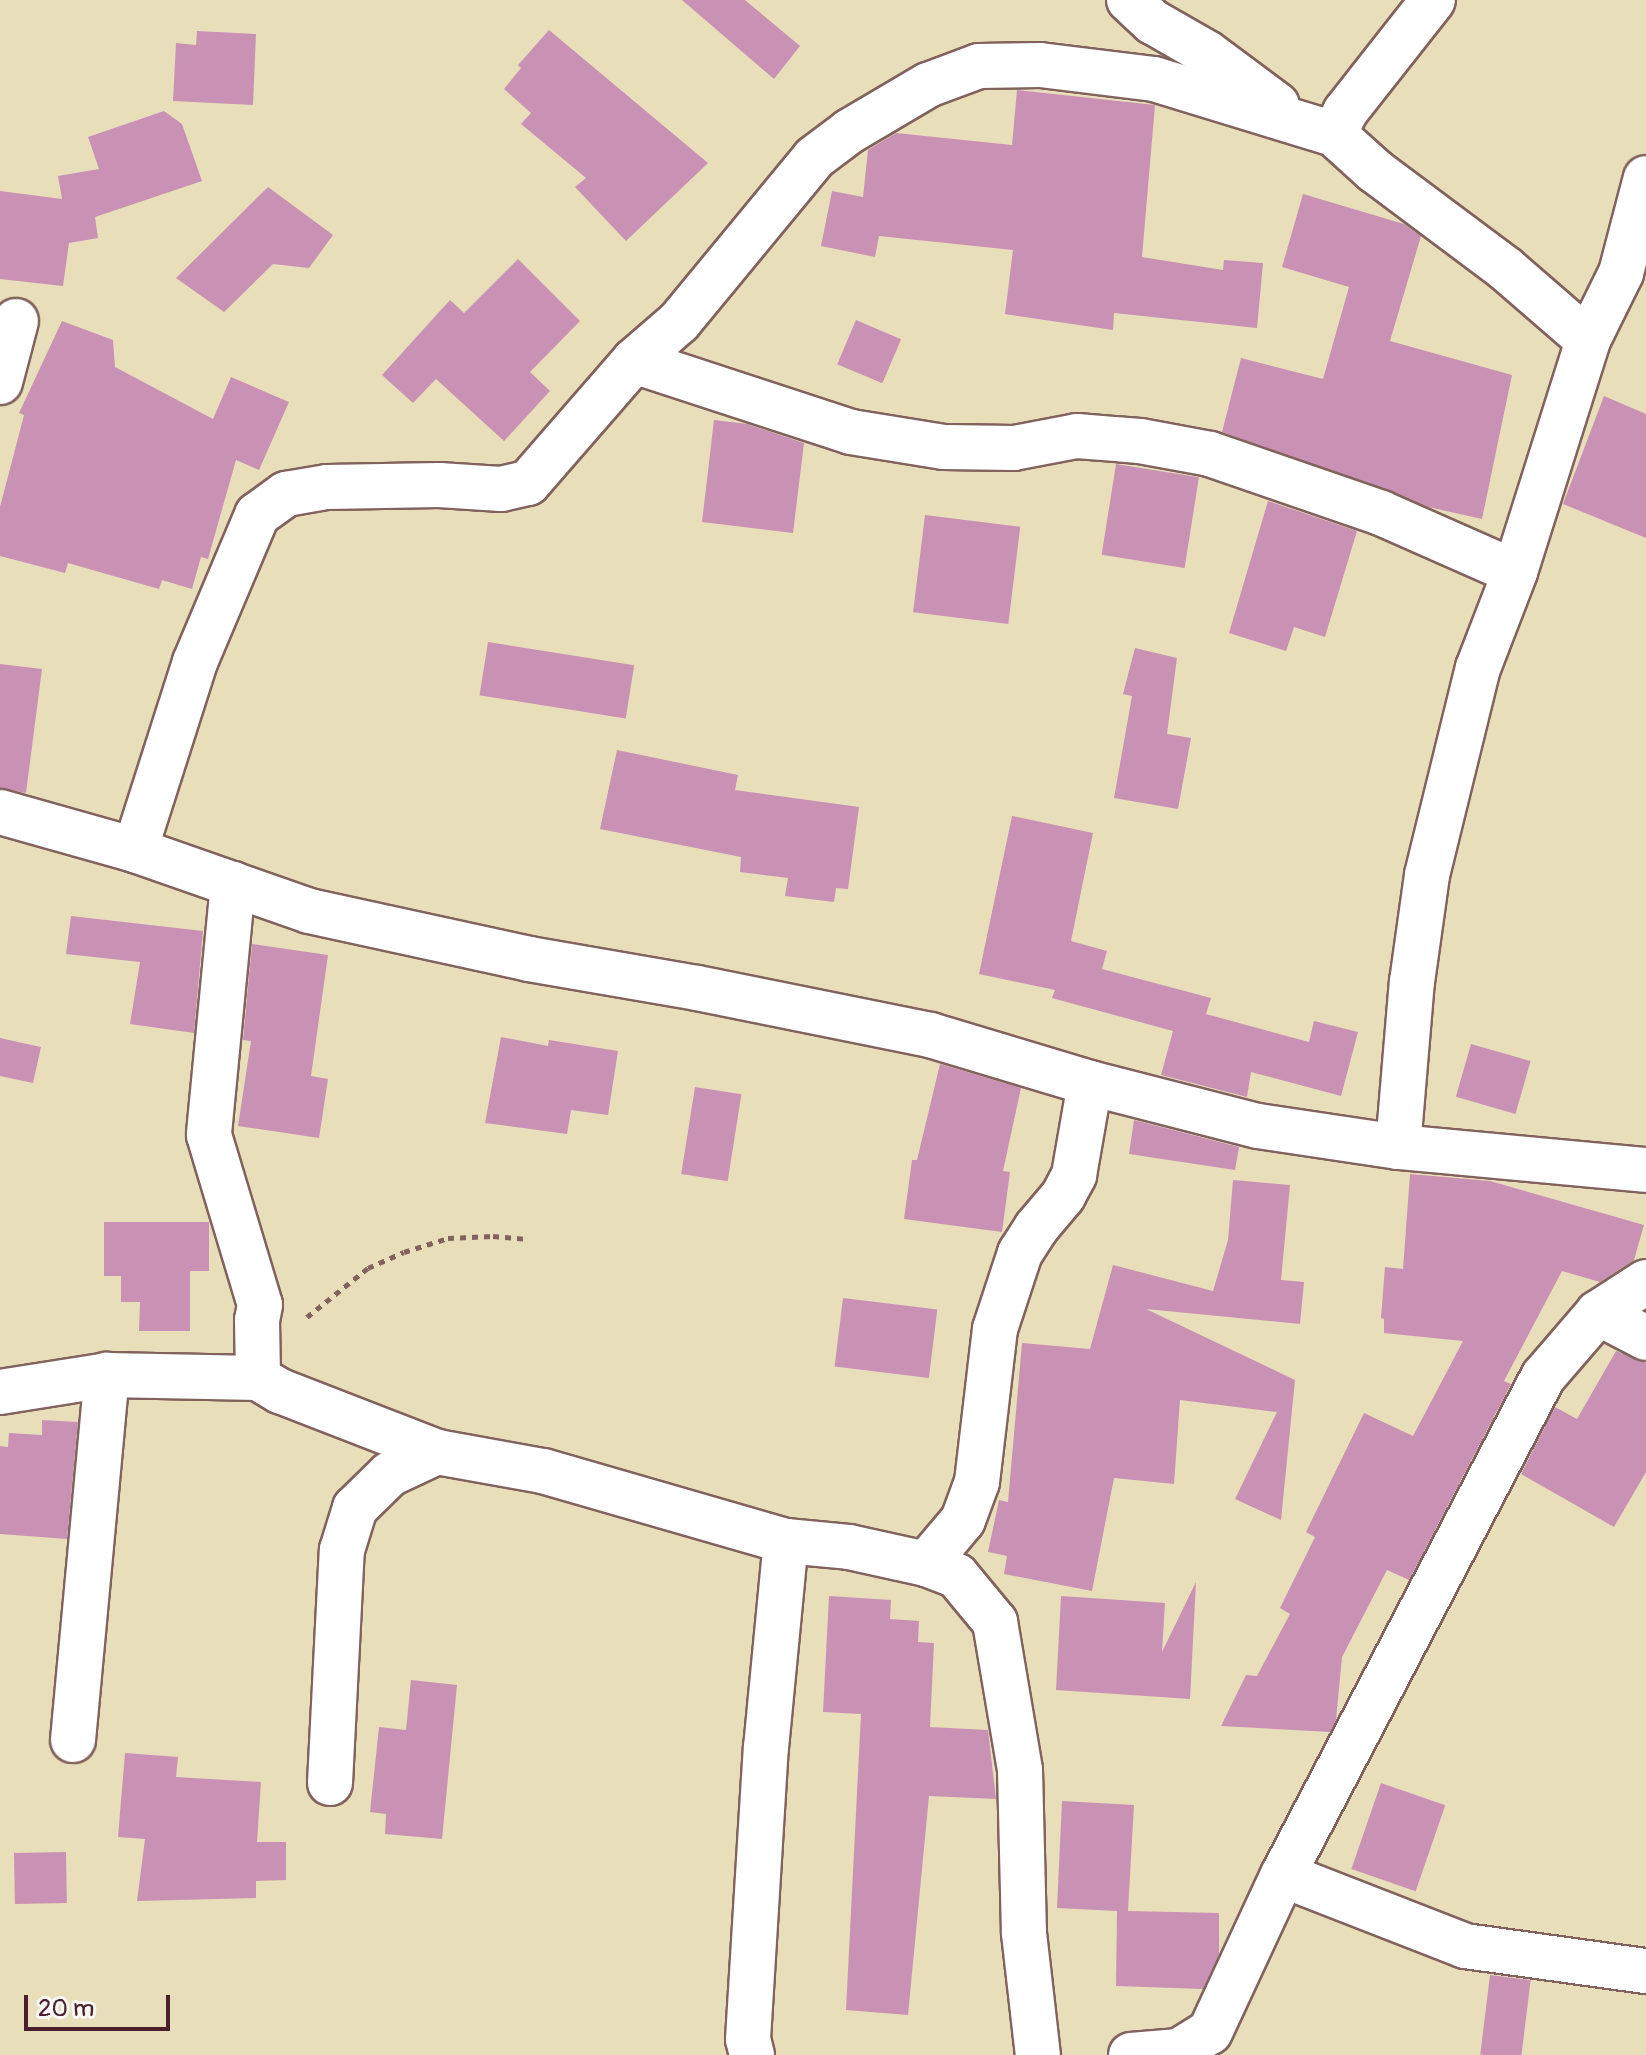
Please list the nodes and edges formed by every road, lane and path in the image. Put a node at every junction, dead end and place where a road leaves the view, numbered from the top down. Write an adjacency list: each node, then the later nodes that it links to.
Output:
1 (1129, 0): 3 (street)
2 (1433, 0): 3 (street)
3 (1318, 129): 6 (street); 7 (street)
4 (1646, 178): 6 (street)
5 (16, 321): 8 (street)
6 (1588, 340): 9 (street)
7 (634, 361): 9 (street); 11 (street)
8 (0, 382)
9 (1515, 572): 14 (street)
10 (0, 812): 11 (street)
11 (135, 850): 12 (street)
12 (233, 884): 13 (street); 21 (street)
13 (1090, 1083): 14 (street); 25 (street)
14 (1398, 1147): 15 (street)
15 (1646, 1170)
16 (526, 1239): 21 (path)
17 (1646, 1282): 18 (street)
18 (1598, 1313): 19 (street); 28 (street)
19 (1646, 1338)
20 (107, 1375): 21 (street); 22 (street); 26 (street)
21 (258, 1378): 23 (street)
22 (0, 1392)
23 (437, 1452): 24 (street); 27 (street)
24 (786, 1541): 25 (street); 31 (street)
25 (926, 1564): 32 (street)
26 (73, 1740)
27 (330, 1783)
28 (1283, 1875): 29 (street); 30 (street)
29 (1646, 1971)
30 (1216, 2044): 33 (street)
31 (752, 2055)
32 (1038, 2055)
33 (1131, 2055)

